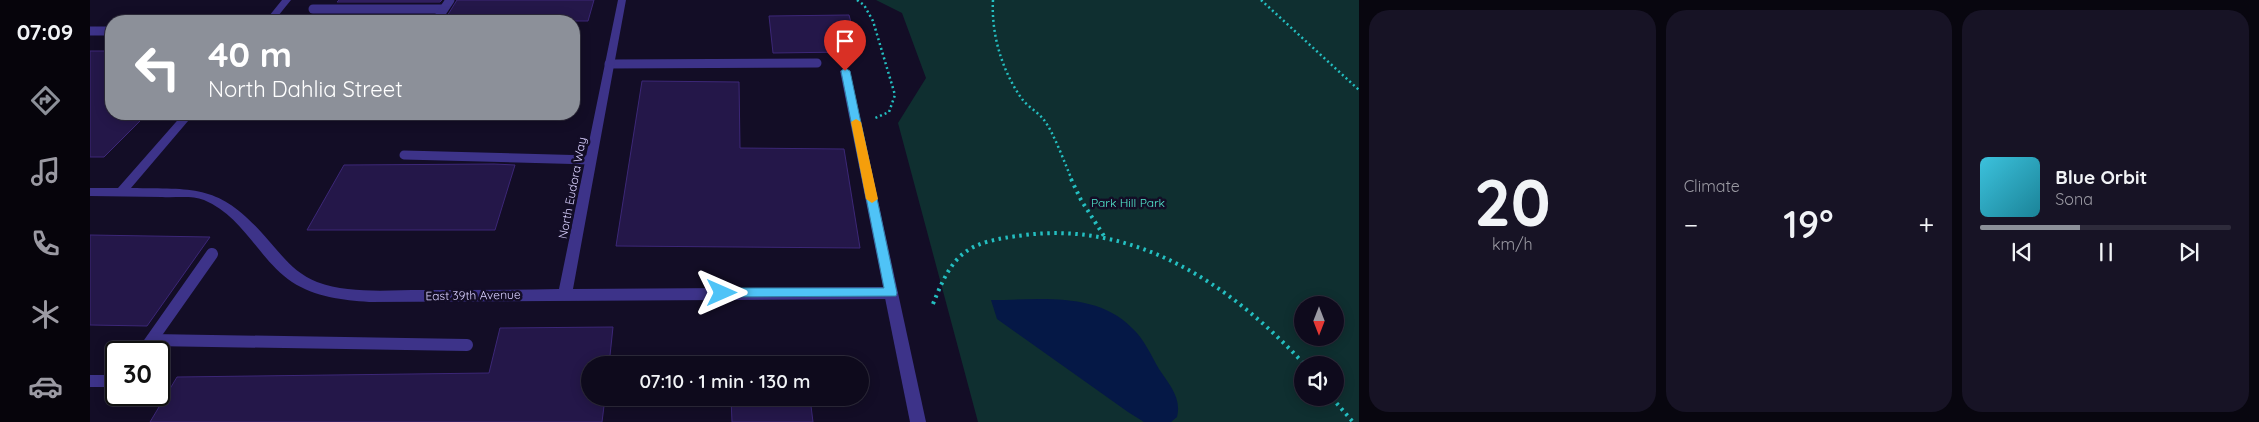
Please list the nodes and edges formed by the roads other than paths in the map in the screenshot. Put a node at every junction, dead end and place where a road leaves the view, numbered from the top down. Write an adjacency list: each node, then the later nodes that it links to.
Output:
1 (287, 0): 6 (street)
2 (450, 0): 4 (lane)
3 (622, 0): 11 (street, North Eudora Way)
4 (443, 8): 5 (lane); 7 (lane)
5 (313, 9)
6 (273, 15)
7 (439, 15)
8 (90, 30): 9 (lane)
9 (105, 31)
10 (817, 63): 11 (lane)
11 (610, 64): 15 (street, North Eudora Way)
12 (845, 71): 19 (street)
13 (184, 120): 17 (street)
14 (404, 155): 15 (lane)
15 (591, 160): 20 (street, North Eudora Way)
16 (90, 192): 17 (street, East 39th Avenue)
17 (122, 192): 20 (street, East 39th Avenue)
18 (212, 254): 21 (lane)
19 (891, 293): 20 (street, East 39th Avenue); 25 (street)
20 (565, 294)
21 (152, 340): 22 (lane)
22 (467, 345)
23 (90, 381): 24 (lane)
24 (105, 381)
25 (918, 422)

